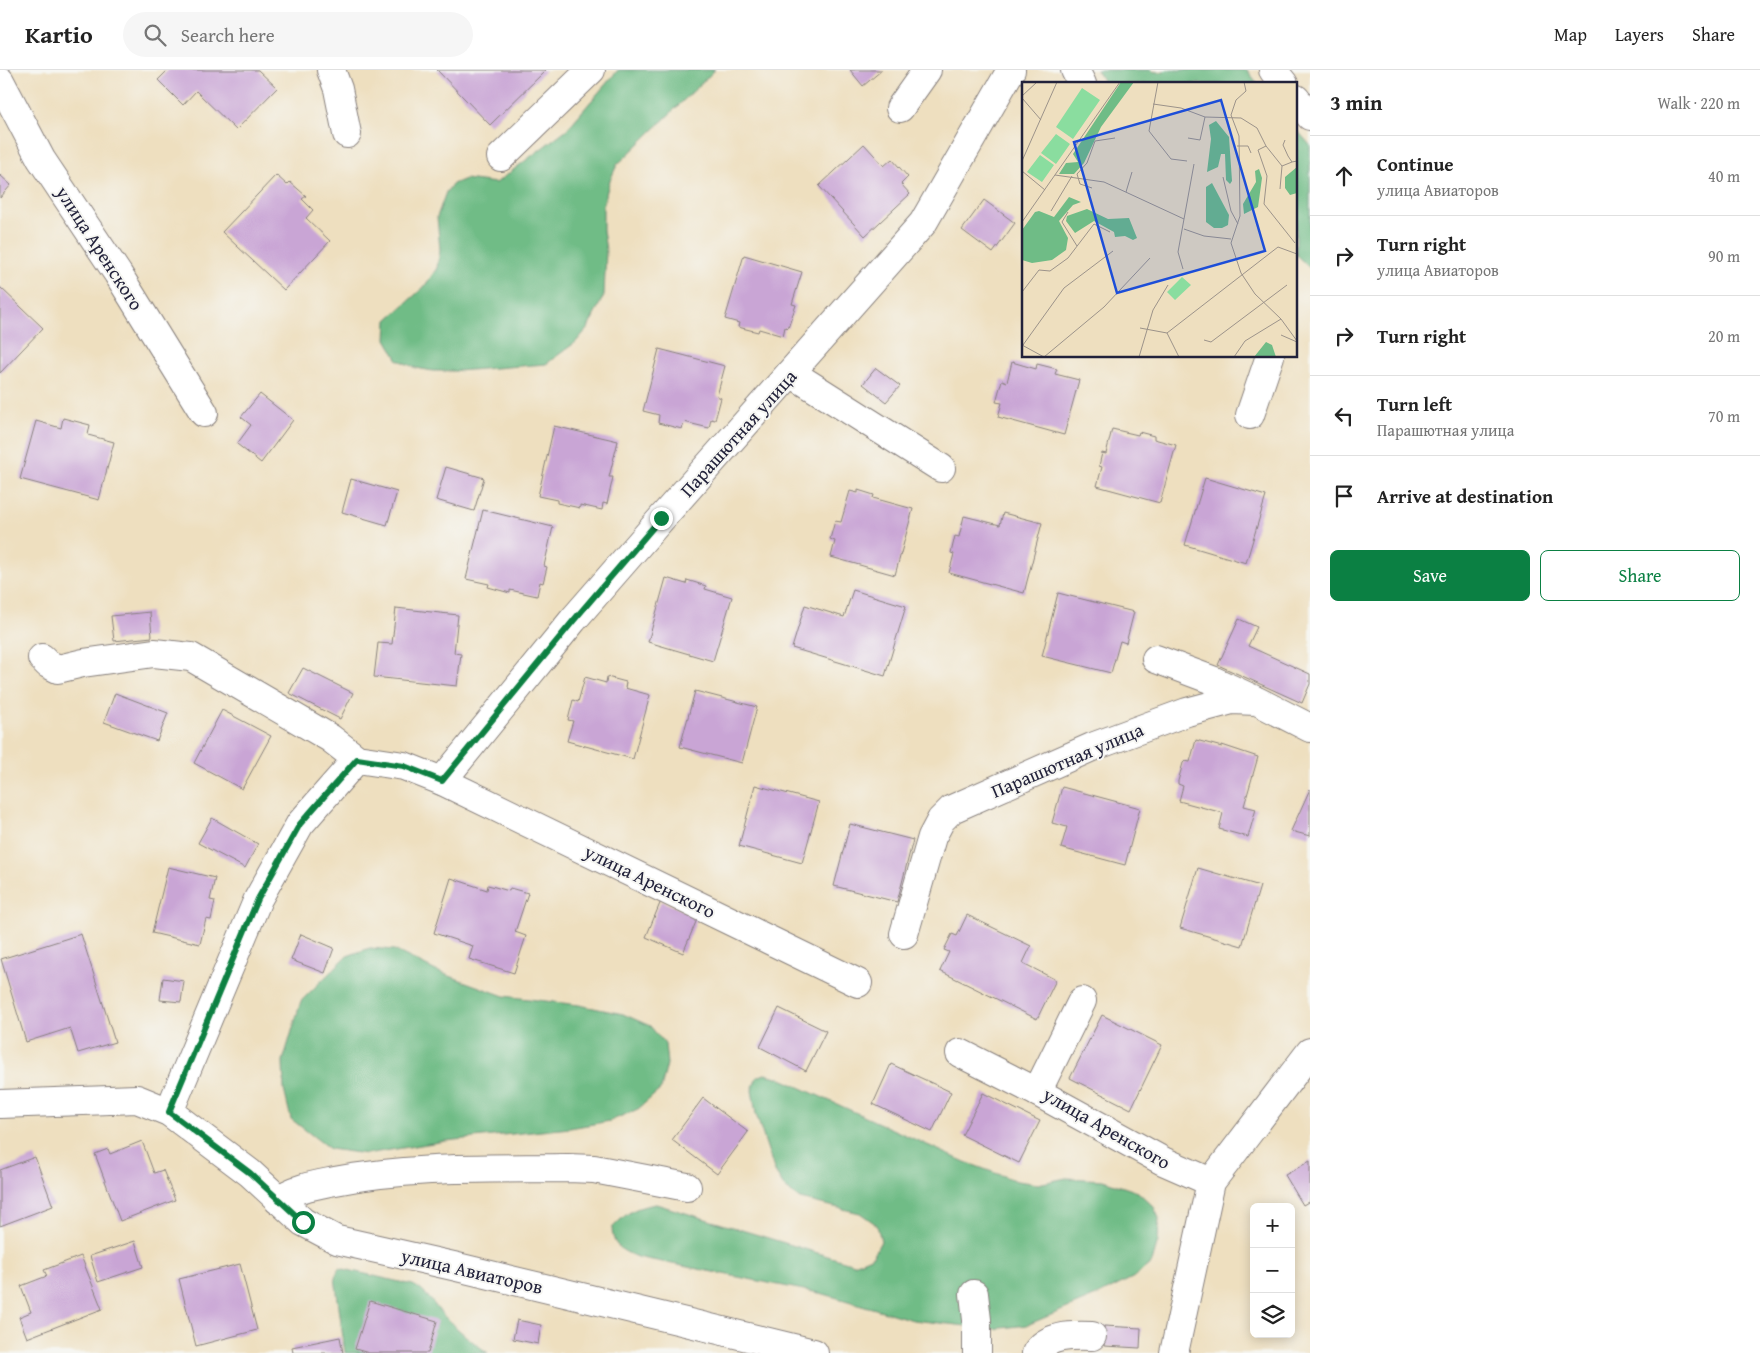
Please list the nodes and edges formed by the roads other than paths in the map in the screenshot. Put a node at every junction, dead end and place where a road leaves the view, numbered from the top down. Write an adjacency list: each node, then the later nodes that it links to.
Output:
1 (331, 70): 13 (street)
2 (591, 70): 14 (street)
3 (927, 70): 11 (street)
4 (1011, 70): 16 (street, Парашютная улица)
5 (1075, 70): 8 (street)
6 (1273, 70): 9 (street)
7 (0, 81): 17 (street, улица Аренского)
8 (1081, 82)
9 (1282, 82)
10 (1298, 101): 12 (street)
11 (900, 108)
12 (1310, 116)
13 (347, 134)
14 (501, 157)
15 (1269, 358): 18 (street)
16 (791, 373): 19 (street); 25 (street, Парашютная улица)
17 (204, 414)
18 (1250, 415)
19 (941, 468)
20 (42, 658): 24 (street)
21 (1156, 659): 22 (street)
22 (1257, 701): 23 (street, Парашютная улица); 26 (street, Парашютная улица)
23 (1310, 728)
24 (357, 759): 25 (street, улица Аренского); 33 (street)
25 (442, 781): 27 (street, улица Аренского)
26 (904, 934)
27 (858, 983)
28 (1082, 1001): 31 (street, улица Аренского)
29 (1310, 1052): 34 (street)
30 (960, 1053): 31 (street)
31 (1037, 1092): 34 (street, улица Аренского)
32 (0, 1104): 33 (street, улица Авиаторов)
33 (169, 1112): 36 (street, улица Авиаторов)
34 (1211, 1182): 42 (street)
35 (687, 1187): 36 (street)
36 (278, 1200): 39 (street, улица Авиаторов)
37 (974, 1294): 40 (street)
38 (1092, 1336): 41 (street)
39 (814, 1353)
40 (977, 1353)
41 (1036, 1353)
42 (1174, 1353)

